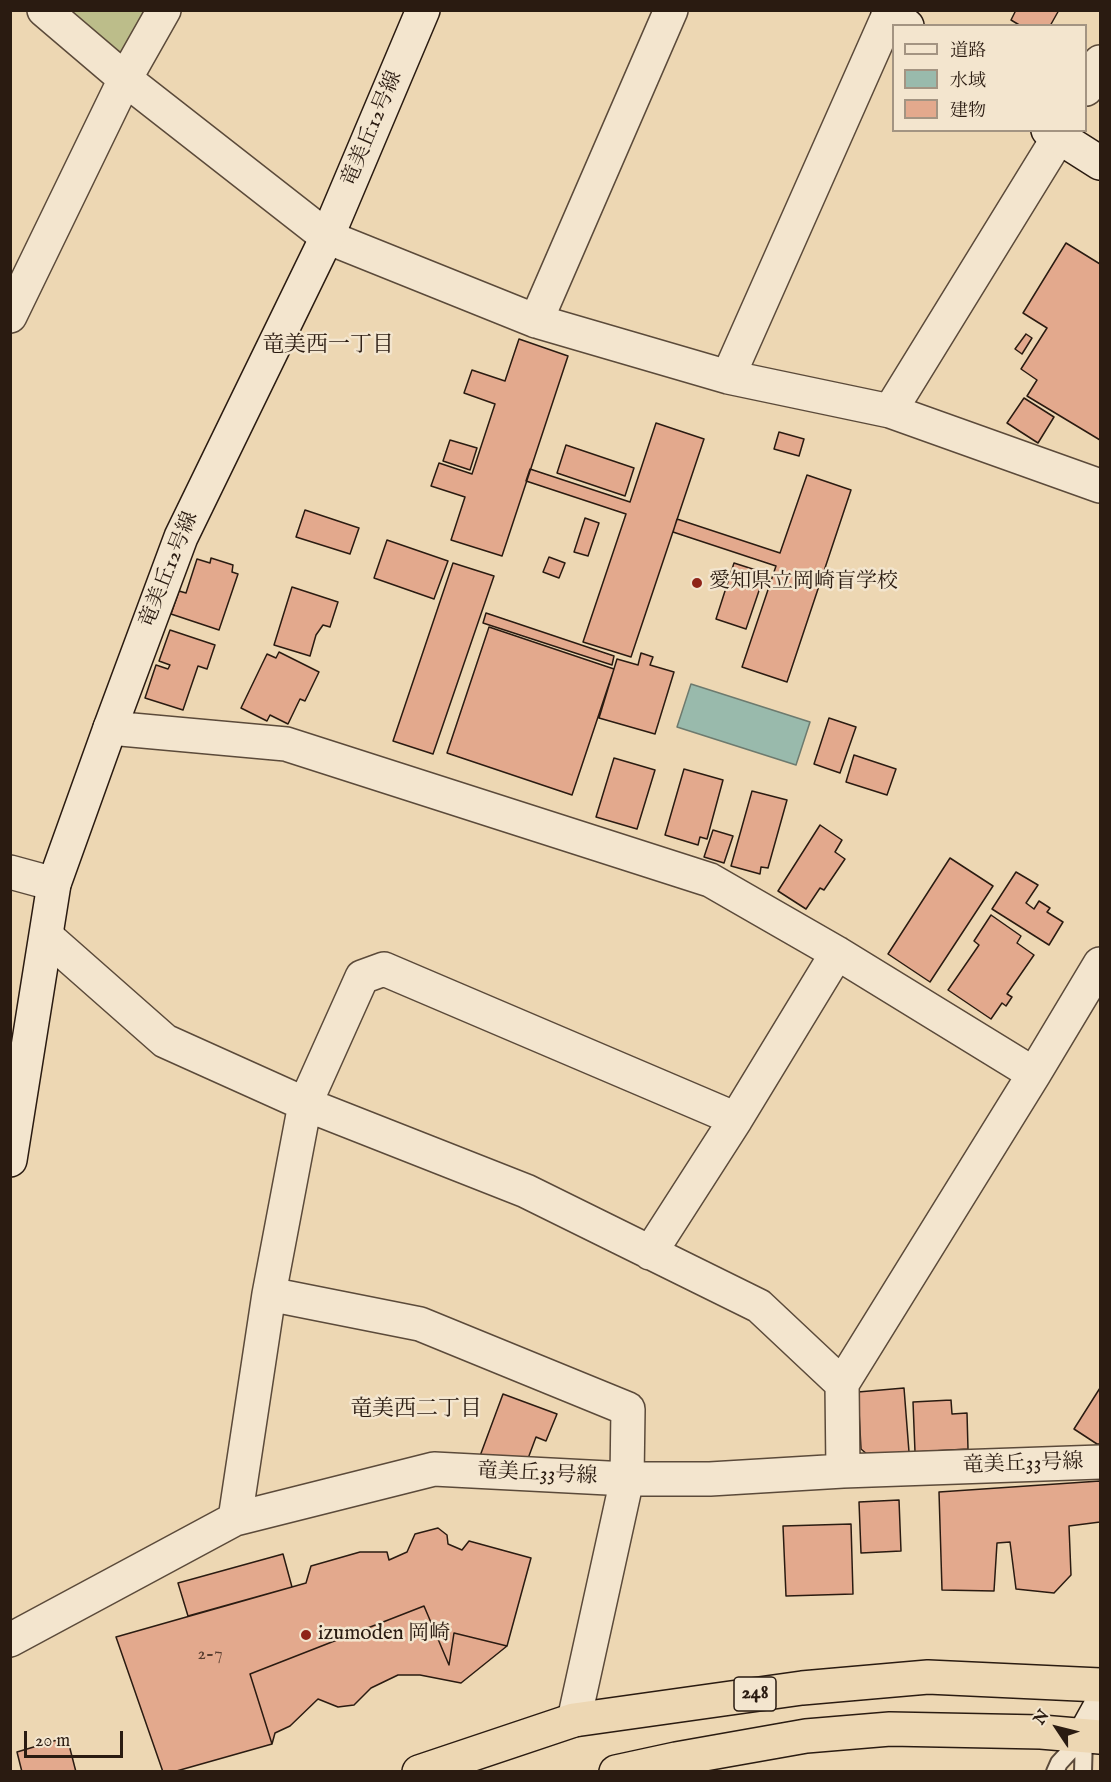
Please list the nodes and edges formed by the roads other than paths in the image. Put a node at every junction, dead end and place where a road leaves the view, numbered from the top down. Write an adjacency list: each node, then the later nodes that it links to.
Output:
1 (44, 10): 7 (street)
2 (164, 10): 7 (street)
3 (423, 10): 11 (street, 竜美丘12号線)
4 (671, 10): 13 (street)
5 (895, 16): 14 (street)
6 (1101, 62): 8 (street)
7 (125, 79): 11 (street); 12 (street)
8 (1087, 87)
9 (1057, 133): 10 (street); 15 (street)
10 (1101, 163)
11 (327, 237): 13 (street); 17 (street, 竜美丘12号線)
12 (10, 316)
13 (536, 321): 14 (street)
14 (728, 377): 15 (street)
15 (890, 411): 16 (street)
16 (1101, 486)
17 (110, 728): 19 (street, 竜美丘12号線); 21 (street)
18 (10, 872): 19 (street)
19 (54, 884): 20 (street, 竜美丘12号線)
20 (47, 937): 24 (street); 26 (street, 竜美丘12号線)
21 (837, 953): 23 (street); 25 (street)
22 (1101, 964): 23 (street)
23 (1034, 1074): 29 (street)
24 (305, 1104): 25 (street); 27 (street); 28 (street)
25 (736, 1119): 27 (street)
26 (10, 1160)
27 (650, 1253): 29 (street)
28 (269, 1294): 32 (street); 33 (street)
29 (842, 1384): 31 (street)
30 (1101, 1462): 31 (street, 竜美丘33号線)
31 (843, 1471): 32 (street, 竜美丘33号線)
32 (627, 1479): 33 (street, 竜美丘33号線); 37 (street)
33 (235, 1520): 34 (street, 竜美丘33号線)
34 (10, 1640)
35 (1101, 1685): 37 (highway, 248)
36 (1101, 1707): 38 (street)
37 (574, 1720): 39 (highway, 248)
38 (1092, 1736): 40 (highway, 248); 41 (lane); 42 (lane)
39 (419, 1772)
40 (616, 1772)
41 (1055, 1772)
42 (1083, 1772)

